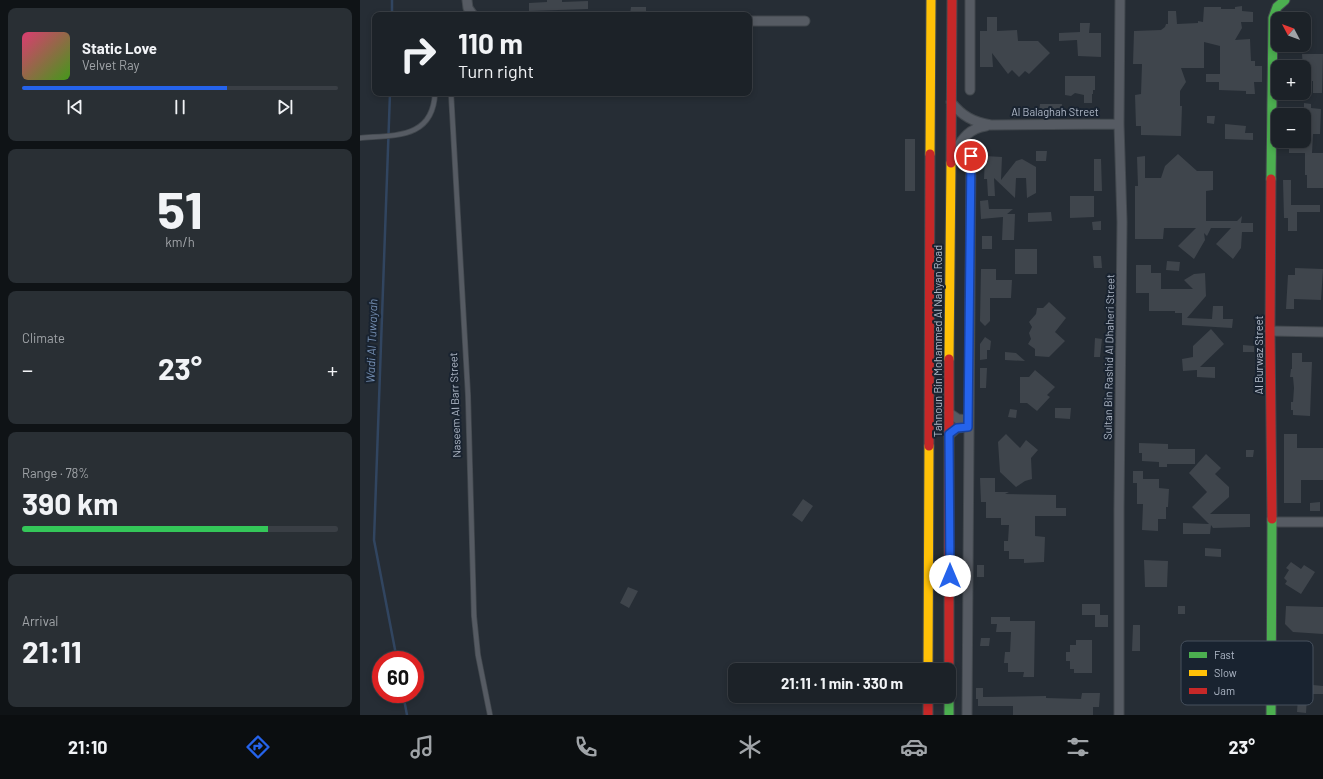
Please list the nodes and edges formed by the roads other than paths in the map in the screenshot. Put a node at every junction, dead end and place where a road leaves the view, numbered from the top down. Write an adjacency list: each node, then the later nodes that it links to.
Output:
1 (931, 0): 19 (main road, Tahnoun Bin Mohammed Al Nahyan Road)
2 (952, 0): 11 (main road, Tahnoun Bin Mohammed Al Nahyan Road)
3 (970, 0): 8 (street)
4 (1120, 0): 12 (street, Sultan Bin Rashid Al Dhaheri Street)
5 (1285, 0): 17 (main road, Al Burwaz Street)
6 (752, 21): 7 (street)
7 (805, 21)
8 (970, 90)
9 (435, 96): 14 (lane)
10 (451, 96): 32 (lane, Naseem Al Barr Street)
11 (951, 102): 13 (street, Al Balaghah Street); 15 (main road, Tahnoun Bin Mohammed Al Nahyan Road)
12 (1120, 124): 13 (street, Al Balaghah Street); 36 (street, Sultan Bin Rashid Al Dhaheri Street)
13 (990, 125): 15 (street, Al Balaghah Street)
14 (360, 138)
15 (951, 156): 20 (main road, Tahnoun Bin Mohammed Al Nahyan Road)
16 (971, 156): 21 (street)
17 (1270, 331): 18 (street); 24 (main road, Al Burwaz Street)
18 (1323, 332)
19 (929, 396): 23 (main road); 27 (main road, Tahnoun Bin Mohammed Al Nahyan Road)
20 (949, 413): 21 (street); 22 (main road, Tahnoun Bin Mohammed Al Nahyan Road)
21 (968, 424): 22 (street); 35 (street)
22 (949, 434): 23 (main road, Tahnoun Bin Mohammed Al Nahyan Road)
23 (950, 515): 28 (main road, Tahnoun Bin Mohammed Al Nahyan Road)
24 (1272, 522): 25 (street); 26 (main road, Al Burwaz Street)
25 (1323, 522)
26 (1271, 641)
27 (928, 663)
28 (949, 663)
29 (928, 703): 33 (main road)
30 (949, 703): 34 (main road)
31 (1271, 705): 37 (main road, Al Burwaz Street)
32 (490, 715)
33 (928, 715)
34 (949, 715)
35 (967, 715)
36 (1119, 715)
37 (1271, 715)

